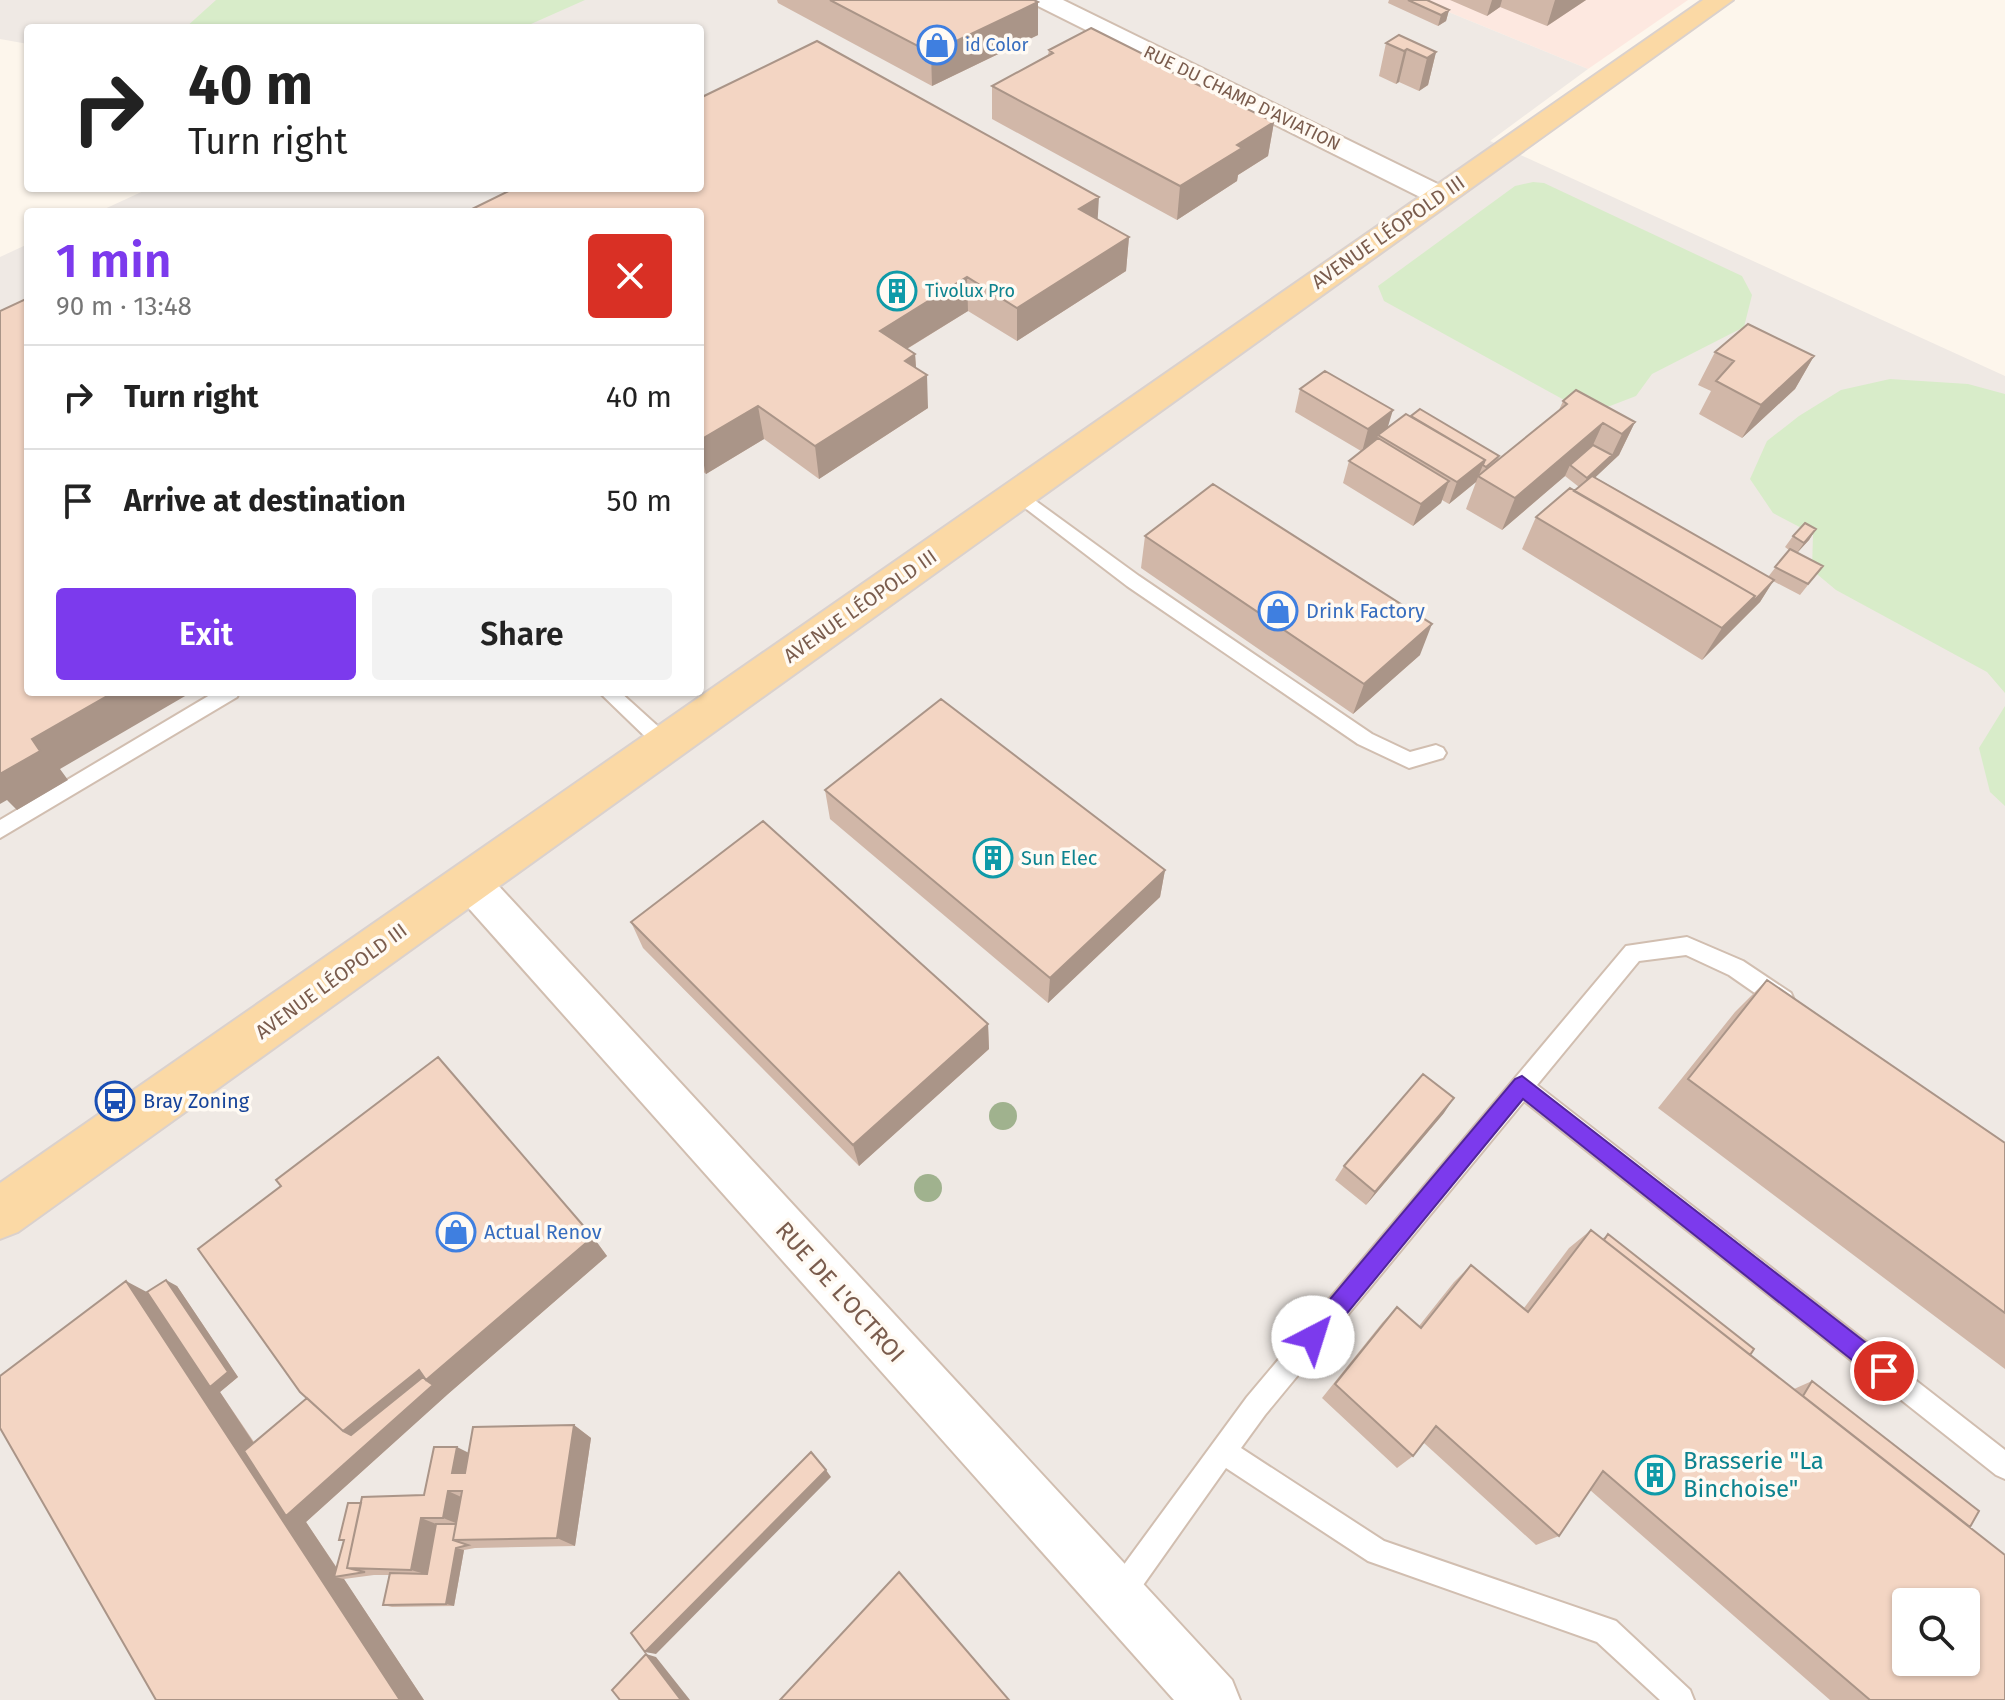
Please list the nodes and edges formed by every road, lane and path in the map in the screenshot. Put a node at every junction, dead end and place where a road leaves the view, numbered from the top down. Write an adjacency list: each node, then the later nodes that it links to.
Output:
1 (1044, 0): 3 (street, RUE DU CHAMP D'AVIATION)
2 (1720, 0): 3 (main road, AVENUE LÉOPOLD III)
3 (1440, 196): 4 (main road, AVENUE LÉOPOLD III)
4 (1018, 494): 7 (main road, AVENUE LÉOPOLD III); 8 (lane)
5 (223, 696): 9 (lane)
6 (612, 696): 7 (lane)
7 (665, 744): 10 (main road, AVENUE LÉOPOLD III)
8 (1436, 753)
9 (0, 830)
10 (470, 882): 13 (main road, AVENUE LÉOPOLD III); 16 (street, RUE DE L'OCTROI)
11 (1800, 1011): 12 (lane)
12 (1522, 1086): 14 (lane); 15 (lane)
13 (0, 1214)
14 (1223, 1451): 16 (lane); 18 (lane)
15 (2005, 1466)
16 (1117, 1598): 17 (street, RUE DE L'OCTROI)
17 (1212, 1700)
18 (1680, 1700)

